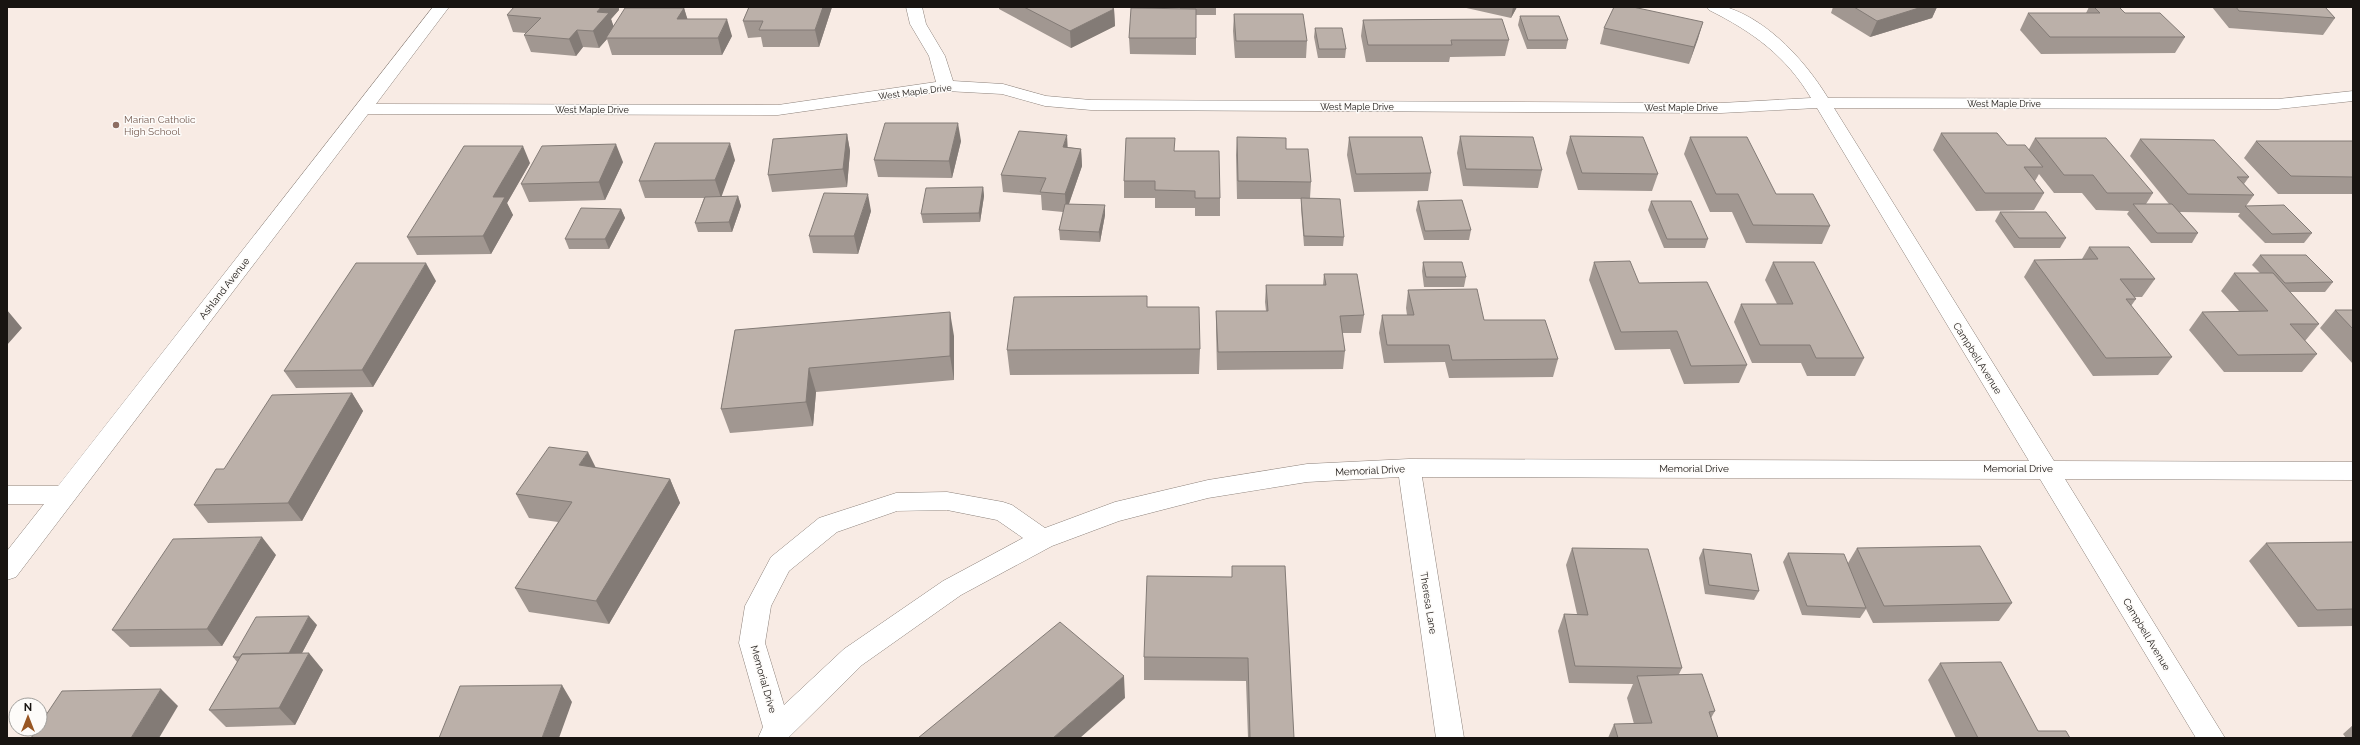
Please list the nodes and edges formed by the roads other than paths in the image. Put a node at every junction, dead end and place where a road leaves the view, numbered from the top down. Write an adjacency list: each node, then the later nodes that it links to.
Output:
1 (441, 7): 7 (street, Ashland Avenue)
2 (914, 7): 4 (street)
3 (1715, 7): 6 (street, Campbell Avenue)
4 (946, 86): 6 (street, West Maple Drive); 7 (street, West Maple Drive)
5 (2353, 96): 6 (street, West Maple Drive)
6 (1822, 103): 9 (street, Campbell Avenue)
7 (363, 109): 12 (street, Ashland Avenue)
8 (1409, 468): 9 (street, Memorial Drive); 13 (street, Memorial Drive); 16 (street, Theresa Lane)
9 (2046, 468): 10 (street, Memorial Drive); 17 (street, Campbell Avenue)
10 (2353, 471)
11 (7, 495): 12 (street)
12 (65, 495): 14 (street, Ashland Avenue)
13 (1043, 538): 15 (street, Memorial Drive); 15 (street, Memorial Drive)
14 (7, 570)
15 (775, 734)
16 (1450, 738)
17 (2211, 738)

